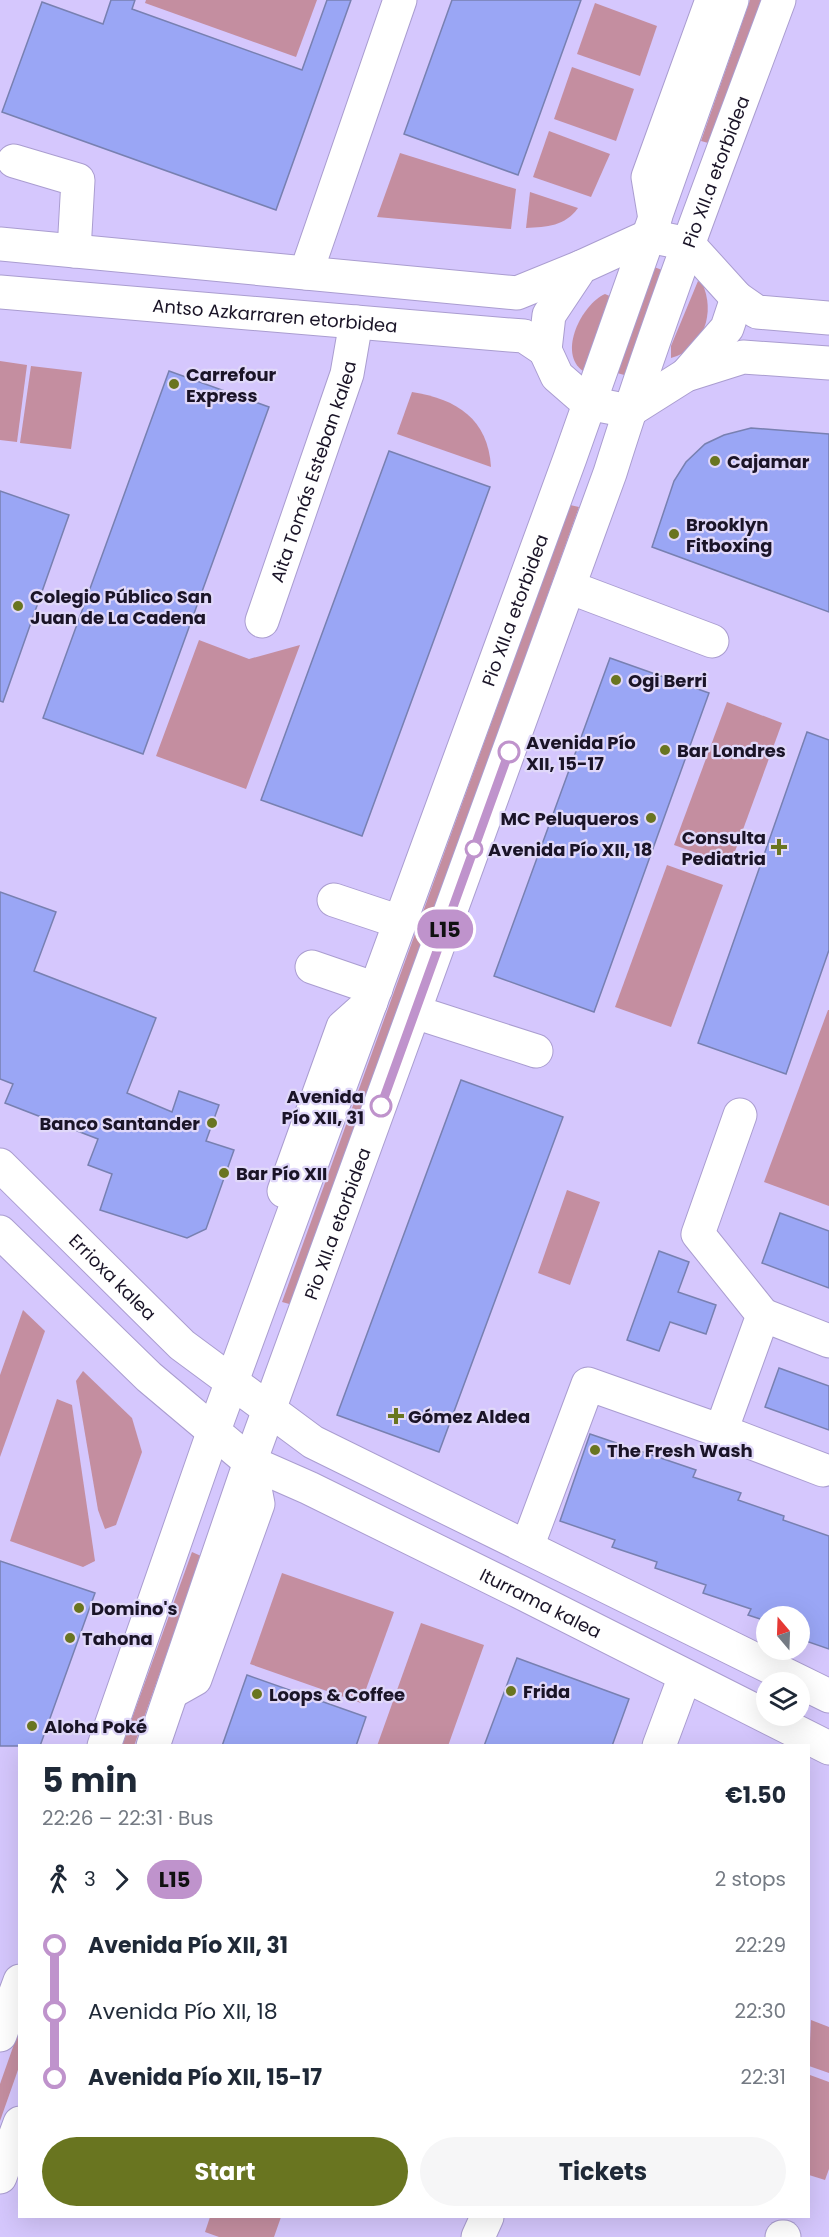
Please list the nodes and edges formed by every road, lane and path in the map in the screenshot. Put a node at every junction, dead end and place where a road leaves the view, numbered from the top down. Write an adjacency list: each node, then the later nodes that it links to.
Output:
1 (400, 0): 11 (street)
2 (712, 0): 6 (street, Pio XII.a etorbidea)
3 (732, 0): 6 (street, Pio XII.a etorbidea)
4 (779, 0): 8 (street, Pio XII.a etorbidea)
5 (14, 161): 9 (street)
6 (652, 227): 8 (street); 10 (street); 19 (street, Pio XII.a etorbidea)
7 (0, 244): 9 (street)
8 (688, 244): 13 (street); 20 (street, Pio XII.a etorbidea)
9 (74, 251): 11 (street)
10 (581, 267): 11 (street); 16 (street)
11 (306, 273)
12 (0, 292): 15 (street, Antso Azkarraren etorbidea)
13 (737, 298): 14 (street); 18 (street)
14 (829, 318)
15 (356, 322): 16 (street, Antso Azkarraren etorbidea); 22 (street, Aita Tomás Esteban kalea)
16 (545, 350): 19 (street)
17 (829, 363): 18 (street)
18 (686, 375): 20 (street)
19 (588, 403): 20 (street); 25 (street, Pio XII.a etorbidea)
20 (629, 411): 21 (street, Pio XII.a etorbidea)
21 (576, 590): 23 (street); 28 (street, Pio XII.a etorbidea)
22 (262, 621)
23 (711, 641)
24 (334, 900): 25 (street)
25 (400, 922): 27 (street, Pio XII.a etorbidea)
26 (312, 967): 27 (street)
27 (373, 995): 35 (street, Pio XII.a etorbidea)
28 (415, 1012): 29 (street); 36 (street, Pio XII.a etorbidea)
29 (536, 1051)
30 (740, 1115): 33 (street)
31 (0, 1165): 35 (street, Errioxa kalea)
32 (5, 1247): 38 (street)
33 (763, 1316): 34 (street); 37 (street)
34 (829, 1341)
35 (234, 1374): 36 (street); 38 (street, Pio XII.a etorbidea)
36 (270, 1409): 39 (street, Pio XII.a etorbidea); 43 (street)
37 (721, 1431): 40 (street); 43 (street)
38 (213, 1432): 39 (street); 47 (street, Pio XII.a etorbidea)
39 (250, 1462): 41 (street, Iturrama kalea); 42 (street); 45 (street, Pio XII.a etorbidea)
40 (823, 1470)
41 (289, 1480): 42 (street); 44 (street, Iturrama kalea)
42 (258, 1504): 45 (street)
43 (527, 1547): 46 (street)
44 (685, 1677): 49 (street); 50 (street, Iturrama kalea)
45 (172, 1692): 48 (street, Pio XII.a etorbidea)
46 (829, 1696)
47 (105, 1744)
48 (154, 1744)
49 (660, 1744)
50 (829, 1748)
51 (18, 1986): 52 (street)
52 (0, 2035)
53 (18, 2128): 54 (street)
54 (0, 2177)

